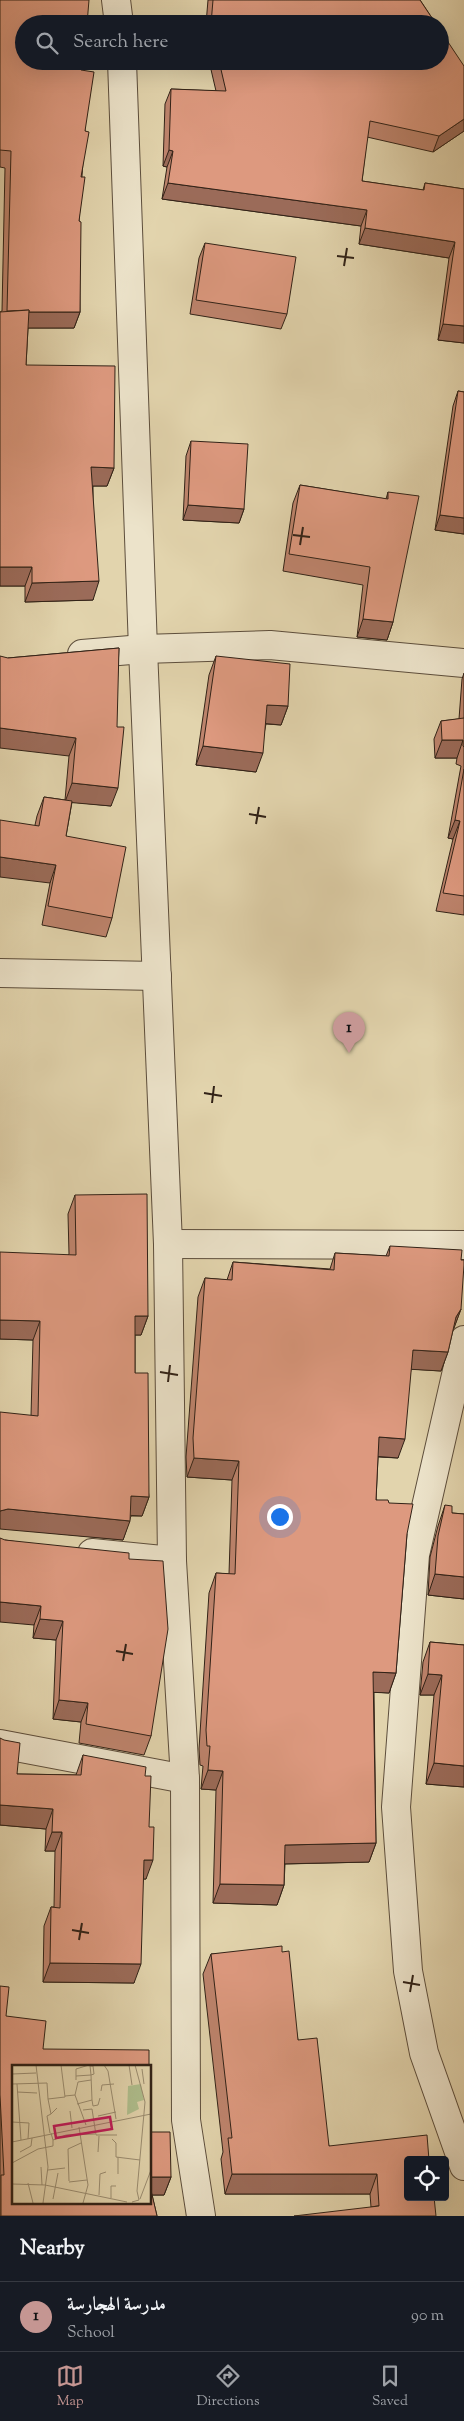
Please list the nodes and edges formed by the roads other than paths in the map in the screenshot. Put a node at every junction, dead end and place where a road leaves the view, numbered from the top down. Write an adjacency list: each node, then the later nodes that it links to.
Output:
1 (116, 0): 2 (street)
2 (118, 15)
3 (122, 70): 4 (street)
4 (143, 649): 5 (street); 6 (street); 8 (street)
5 (57, 656)
6 (464, 664)
7 (0, 972): 8 (street)
8 (157, 976): 9 (street)
9 (168, 1244): 10 (street); 13 (street)
10 (464, 1245)
11 (464, 1340): 16 (street)
12 (67, 1550): 13 (street)
13 (172, 1560): 15 (street)
14 (0, 1744): 15 (street)
15 (185, 1779): 17 (street)
16 (464, 2166)
17 (201, 2216)

